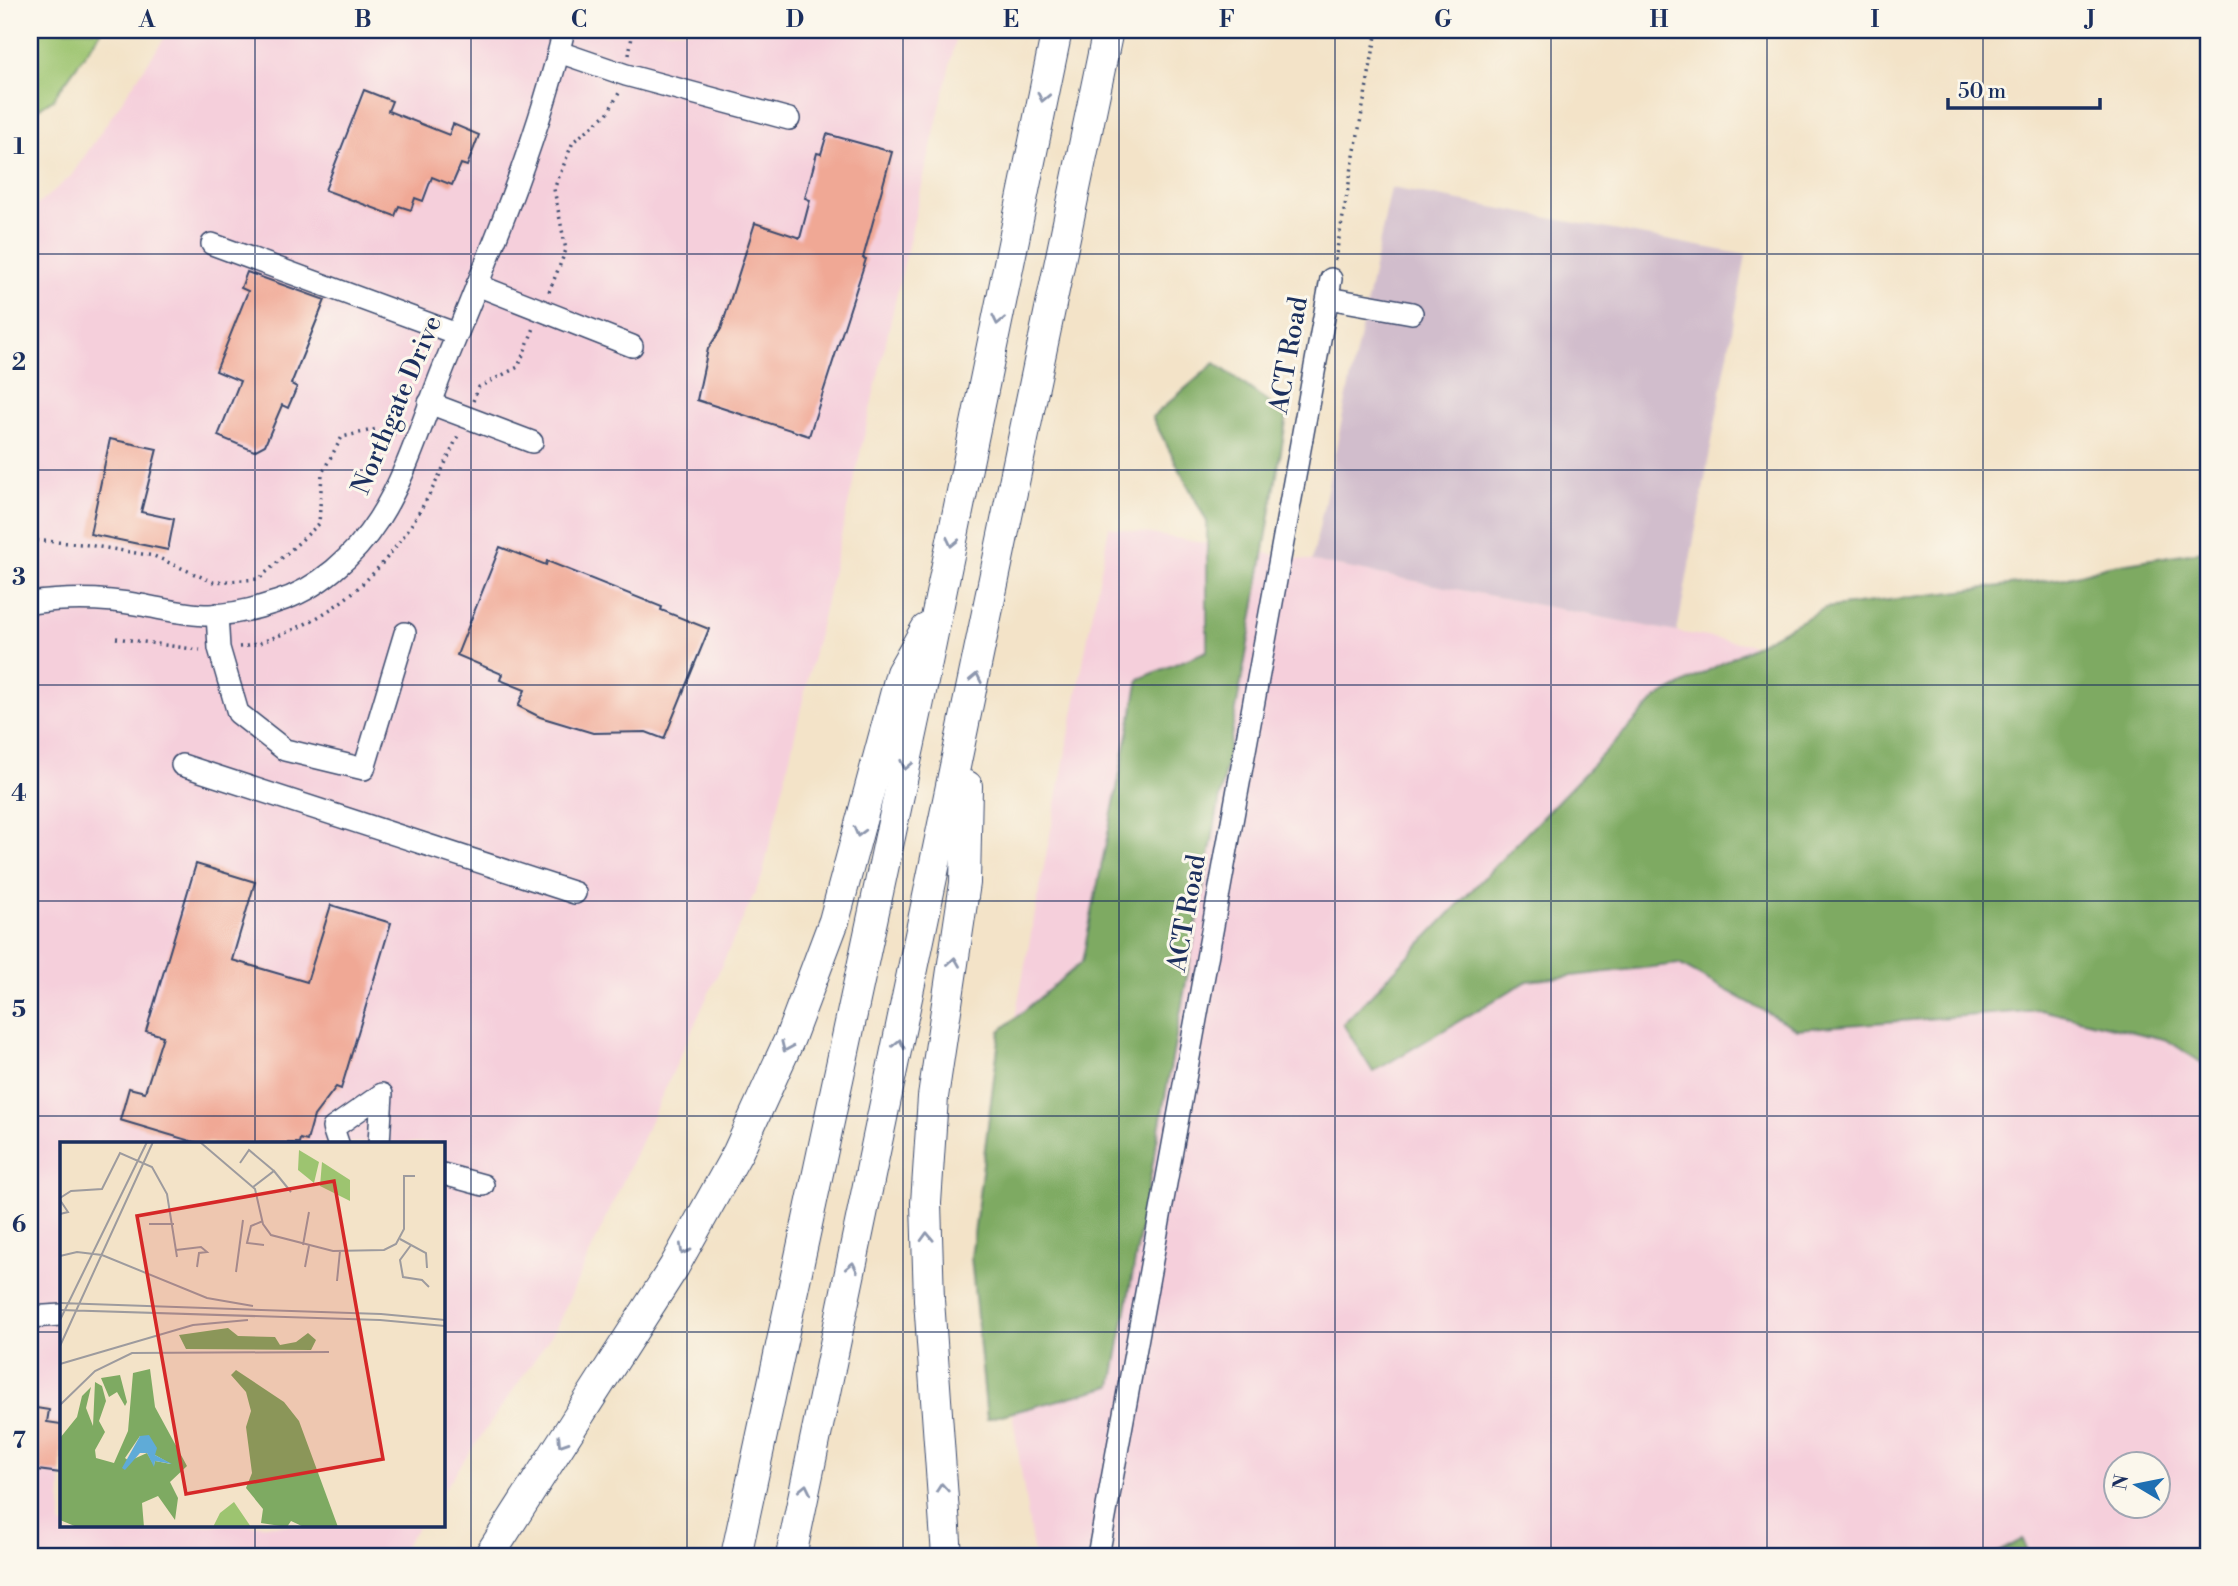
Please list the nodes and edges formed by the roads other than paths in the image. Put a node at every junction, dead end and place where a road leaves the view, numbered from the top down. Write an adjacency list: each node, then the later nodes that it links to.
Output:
1 (564, 30): 4 (street, Northgate Drive)
2 (1057, 30): 14 (highway, one-way to 14)
3 (1108, 30): 17 (highway, one-way to 3)
4 (559, 52): 5 (street); 7 (street, Northgate Drive)
5 (789, 119)
6 (212, 244): 9 (street)
7 (477, 285): 9 (street, Northgate Drive); 10 (street)
8 (1412, 313): 30 (street, ACT Road)
9 (457, 334): 11 (street, Northgate Drive)
10 (632, 346)
11 (429, 403): 12 (street); 15 (street, Northgate Drive)
12 (531, 442)
13 (30, 603): 15 (street, Northgate Drive)
14 (939, 608): 26 (highway, one-way to 26); 27 (highway, one-way to 27)
15 (217, 614): 16 (street)
16 (405, 633)
17 (968, 715): 28 (highway, one-way to 17); 29 (highway, one-way to 17)
18 (181, 765): 19 (street)
19 (575, 893)
20 (338, 1142): 21 (street)
21 (379, 1142)
22 (444, 1174): 23 (street)
23 (483, 1185)
24 (60, 1315): 25 (street)
25 (30, 1317)
26 (489, 1556)
27 (736, 1556)
28 (791, 1556)
29 (947, 1556)
30 (1098, 1556)

